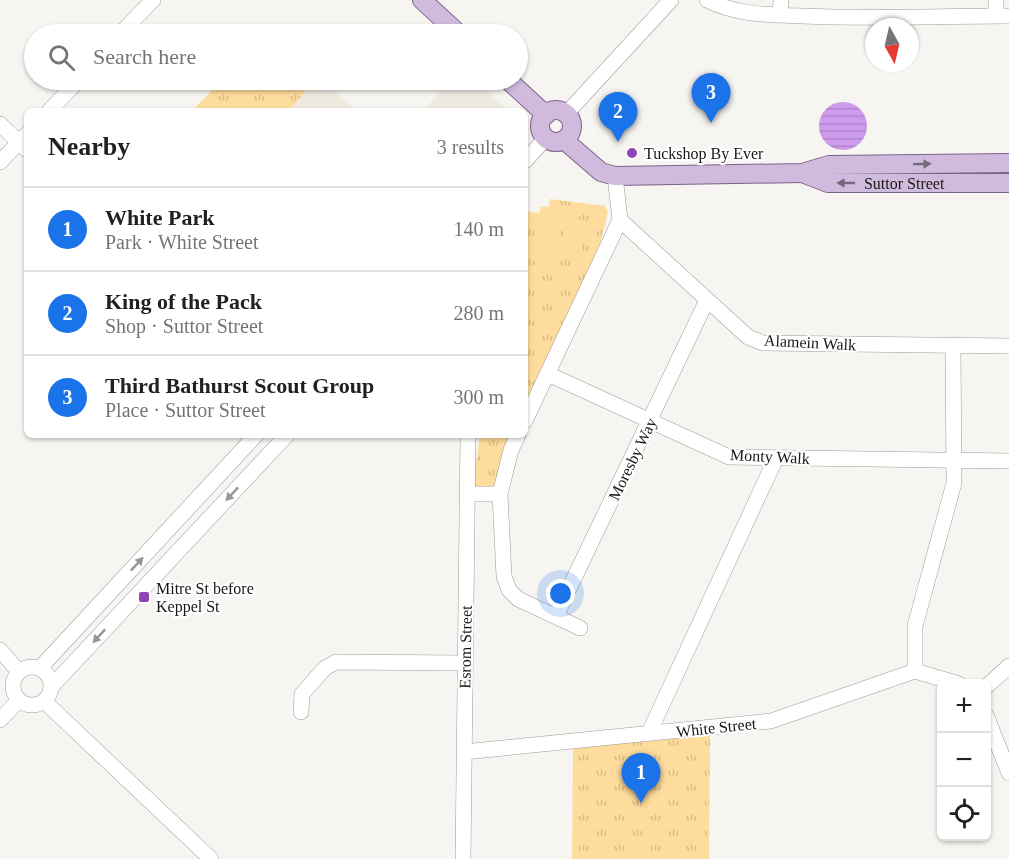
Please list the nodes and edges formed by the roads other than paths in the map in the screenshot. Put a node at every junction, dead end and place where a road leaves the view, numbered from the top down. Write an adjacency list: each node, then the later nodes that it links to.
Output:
1 (153, 0): 8 (street)
2 (422, 0): 9 (main road)
3 (671, 0): 13 (street)
4 (707, 0): 6 (street)
5 (996, 0): 7 (street)
6 (780, 8): 7 (street)
7 (1003, 16)
8 (130, 24)
9 (448, 24)
10 (69, 90): 12 (street)
11 (519, 90): 14 (main road)
12 (52, 108)
13 (566, 114): 14 (main road); 16 (main road)
14 (546, 115): 16 (main road)
15 (0, 124): 17 (street)
16 (560, 137): 18 (street); 22 (main road, Suttor Street)
17 (24, 142): 19 (street)
18 (528, 159)
19 (0, 162)
20 (1009, 164): 21 (main road, Suttor Street, one-way to 20)
21 (802, 173): 22 (main road, Suttor Street); 23 (main road, Suttor Street, one-way to 21)
22 (615, 176): 24 (street)
23 (1009, 183)
24 (620, 220): 25 (street, Alamein Walk); 28 (street)
25 (707, 300): 26 (street, Alamein Walk); 30 (street, Moresby Way)
26 (953, 346): 27 (street, Alamein Walk); 36 (street)
27 (1009, 346)
28 (548, 374): 29 (street); 30 (street, Monty Walk)
29 (528, 414)
30 (651, 421): 35 (street, Monty Walk); 40 (street, Moresby Way)
31 (253, 438): 45 (street, one-way to 31)
32 (284, 438): 50 (street, one-way to 50)
33 (468, 438): 38 (street, Esrom Street)
34 (517, 438): 39 (street)
35 (776, 458): 36 (street, Monty Walk); 56 (street)
36 (954, 460): 37 (street, Monty Walk); 46 (street)
37 (1009, 461)
38 (467, 494): 39 (street); 43 (street, Esrom Street)
39 (500, 494): 40 (street)
40 (556, 616): 41 (street)
41 (580, 628)
42 (0, 650): 47 (street)
43 (464, 663): 53 (street); 57 (street, Esrom Street)
44 (1009, 666): 49 (street)
45 (40, 668): 47 (street); 50 (street)
46 (915, 670): 48 (street); 56 (street, White Street)
47 (20, 672): 51 (street)
48 (943, 679)
49 (991, 683)
50 (52, 686): 52 (street)
51 (19, 700): 52 (street); 54 (street)
52 (44, 701): 59 (street)
53 (301, 712)
54 (0, 720)
55 (991, 725): 58 (street)
56 (648, 733): 57 (street, White Street)
57 (464, 752): 60 (street, Esrom Street)
58 (1009, 773)
59 (211, 859)
60 (463, 859)

